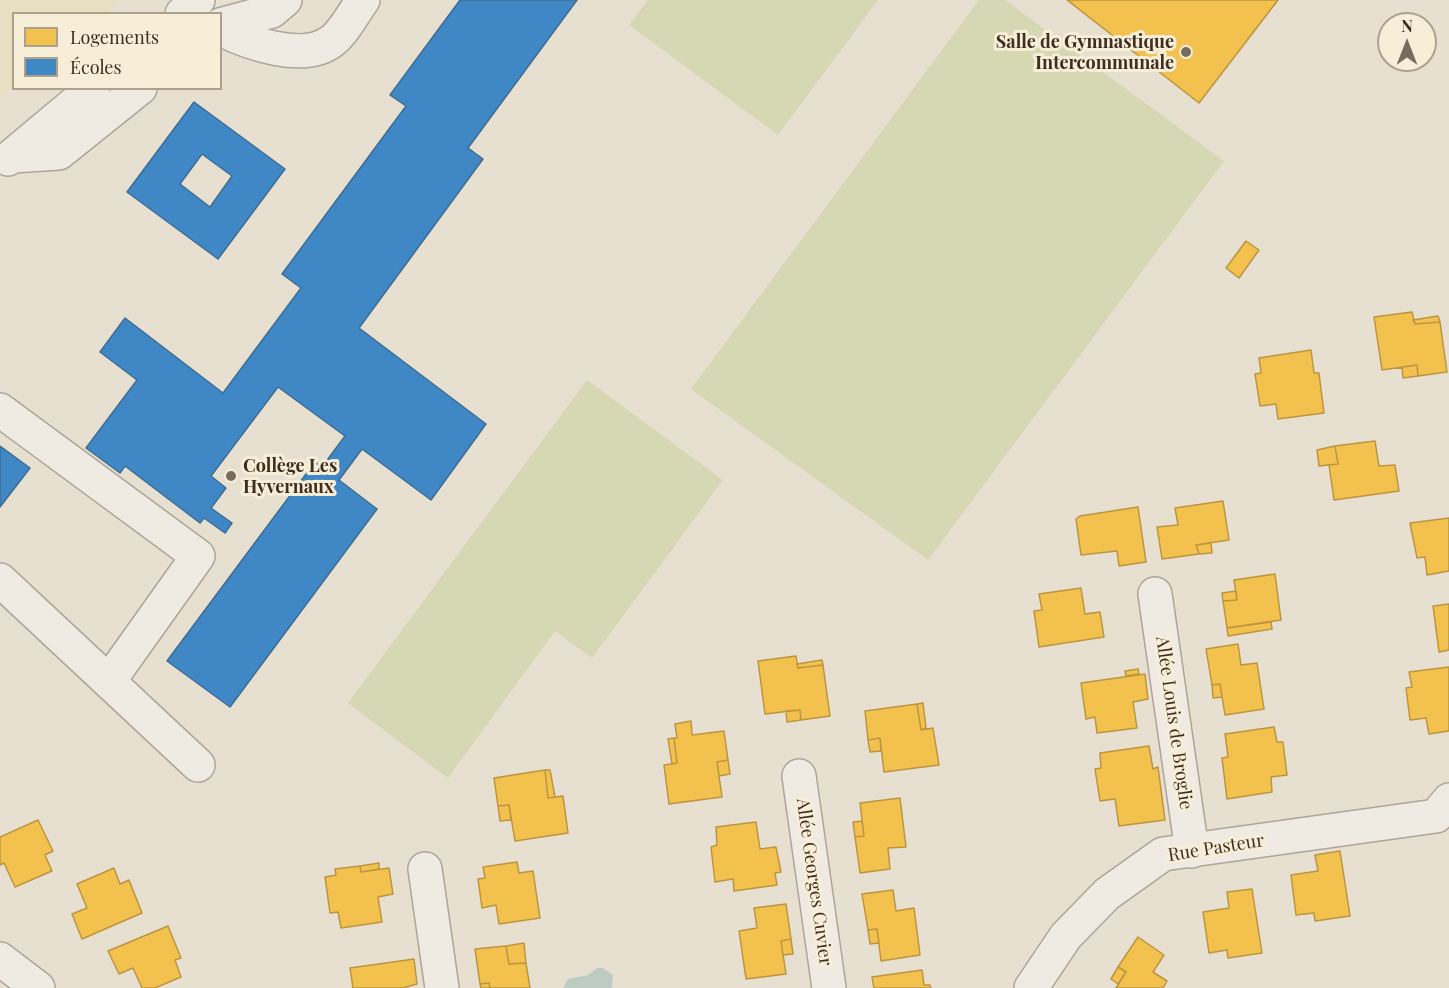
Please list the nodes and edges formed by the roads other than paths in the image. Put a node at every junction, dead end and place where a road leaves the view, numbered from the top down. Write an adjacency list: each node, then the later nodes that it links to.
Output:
1 (285, 0): 3 (street)
2 (363, 0): 4 (street)
3 (222, 26)
4 (222, 28)
5 (91, 90): 7 (street)
6 (138, 90): 7 (street)
7 (6, 161)
8 (0, 411): 11 (street)
9 (0, 580): 11 (street)
10 (1155, 594): 15 (street, Allée Louis de Broglie)
11 (109, 681): 12 (street)
12 (198, 765)
13 (799, 776): 20 (street, Allée Georges Cuvier)
14 (1449, 800): 15 (street, Rue Pasteur)
15 (1192, 851): 21 (street, Rue Pasteur)
16 (425, 869): 19 (street)
17 (0, 960): 18 (street)
18 (39, 988)
19 (442, 988)
20 (829, 988)
21 (1031, 988)

